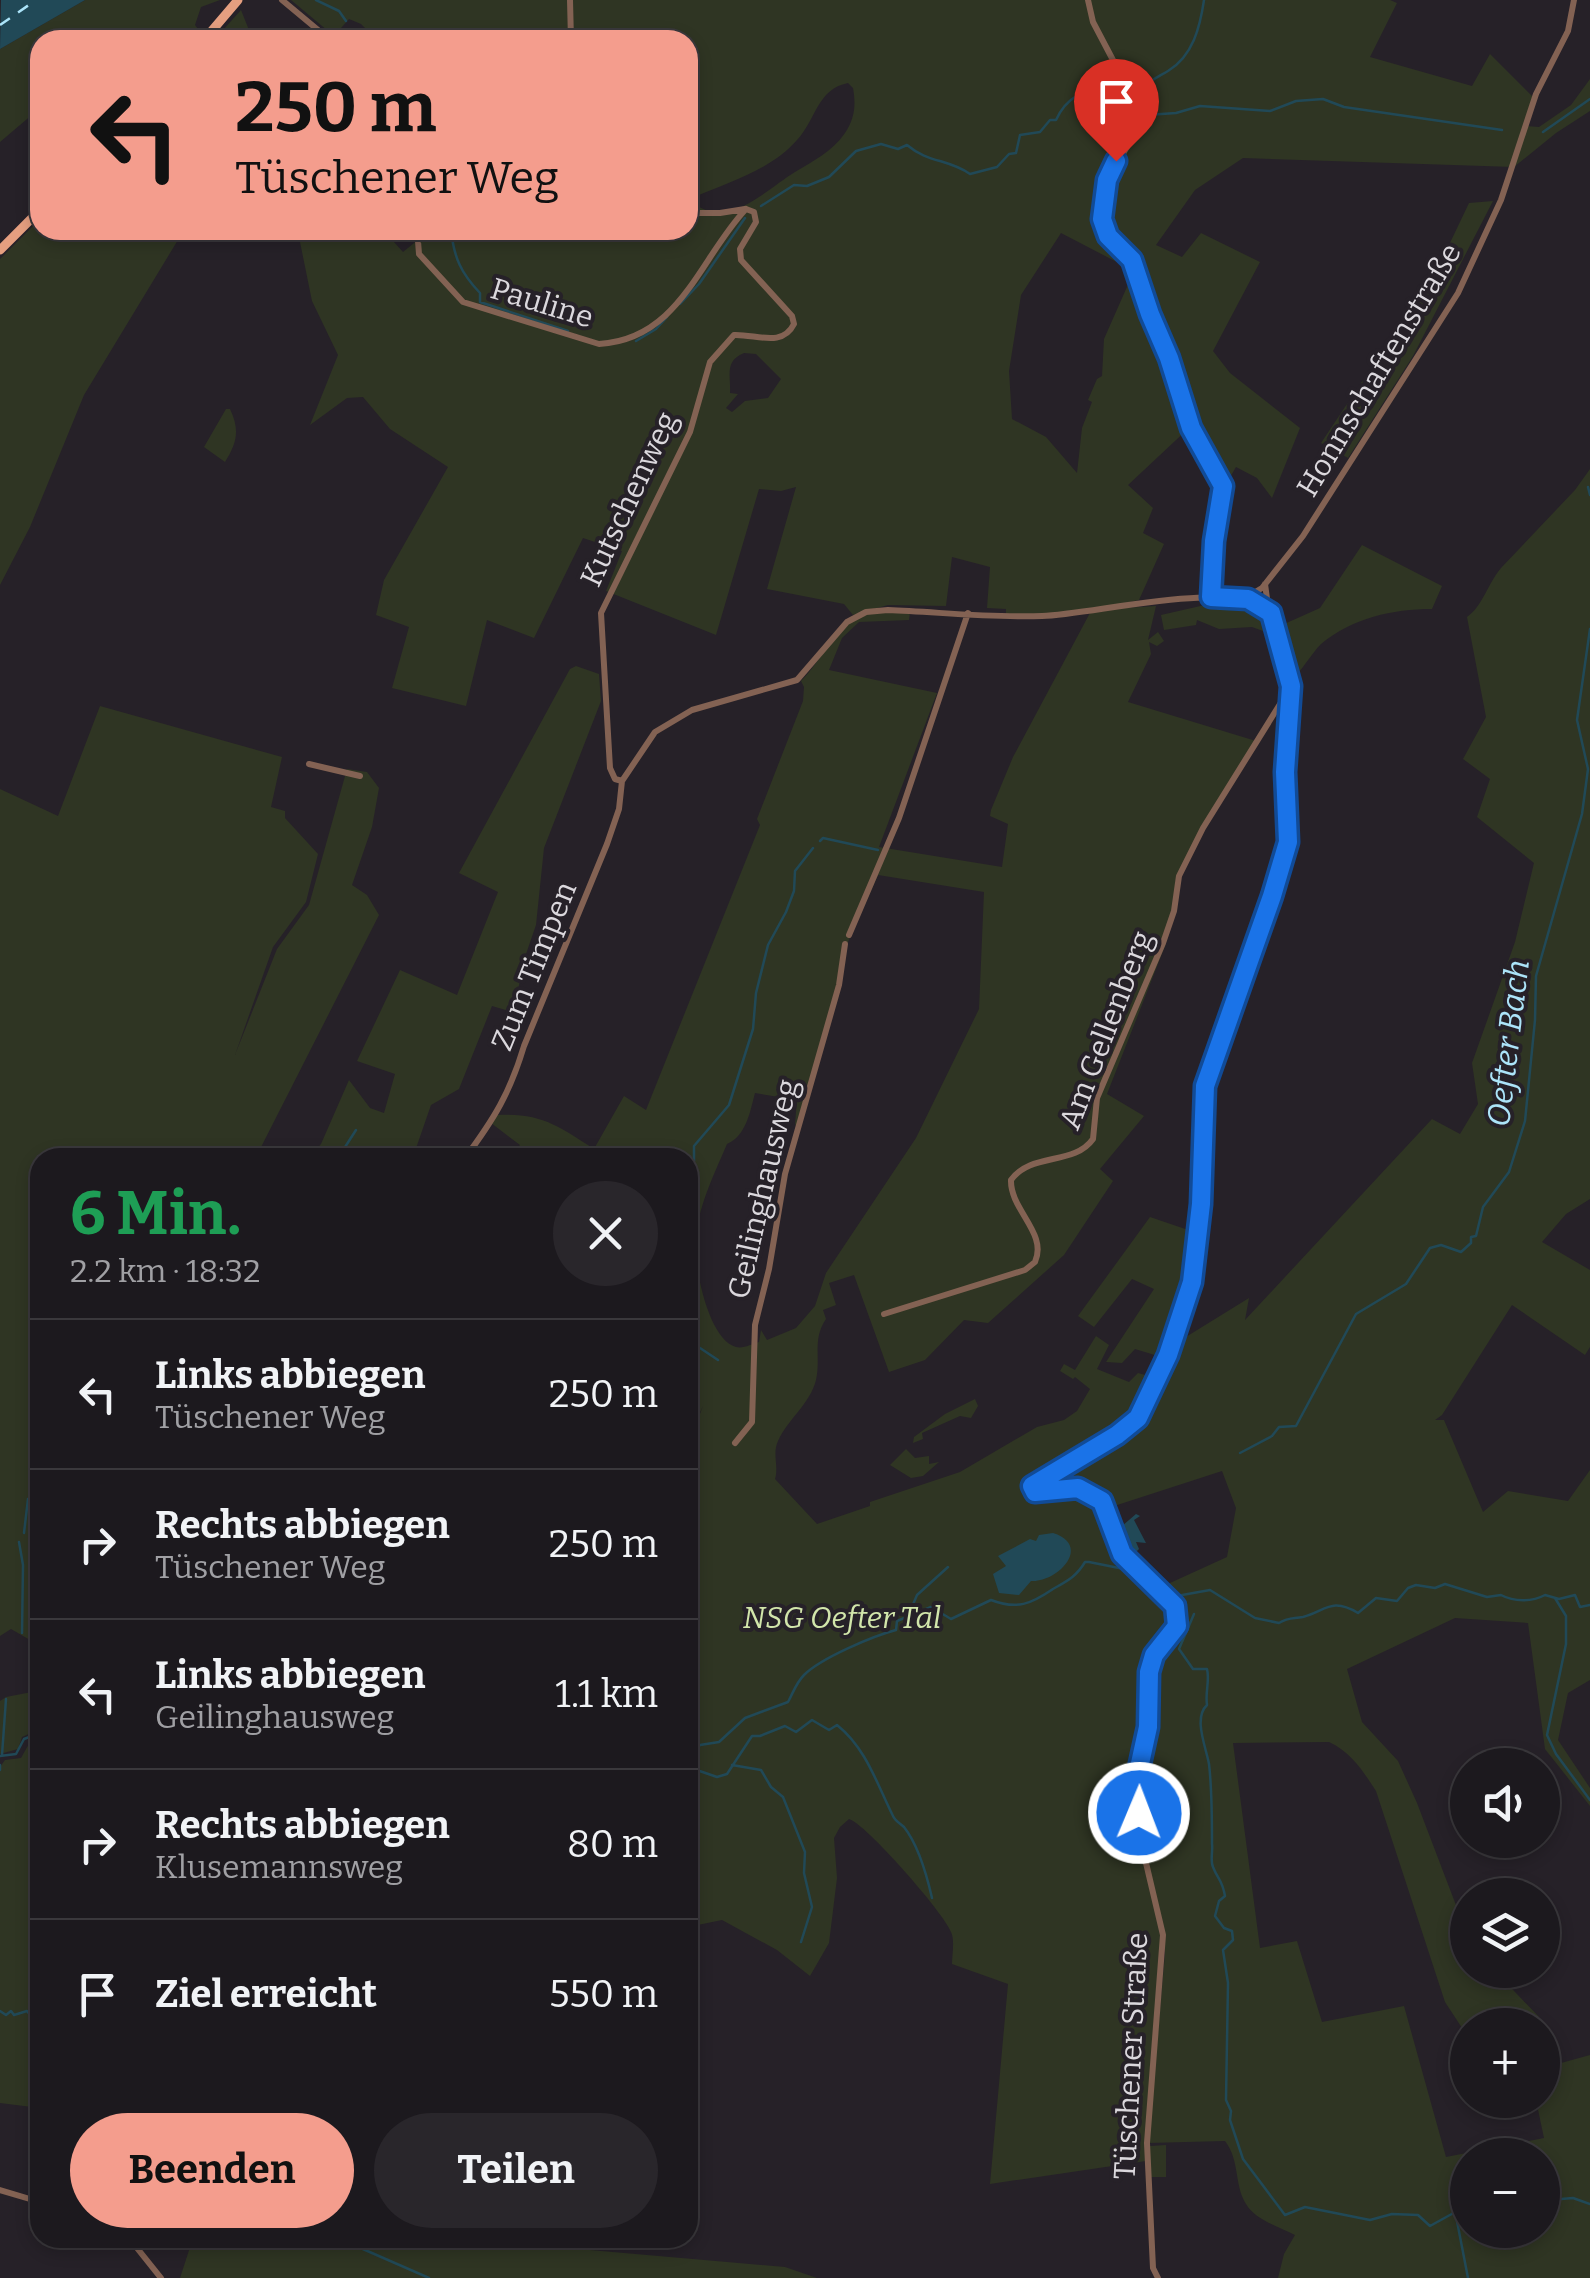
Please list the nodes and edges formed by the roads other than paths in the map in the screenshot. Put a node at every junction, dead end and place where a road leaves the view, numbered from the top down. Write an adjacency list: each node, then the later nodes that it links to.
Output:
1 (238, 0): 6 (main road)
2 (282, 0): 7 (street)
3 (570, 0): 8 (street)
4 (1088, 0): 15 (street)
5 (1574, 0): 14 (street, Honnschaftenstraße)
6 (212, 30)
7 (318, 30)
8 (571, 30)
9 (746, 209): 10 (street); 12 (street, Pauline); 22 (street, Kutschenweg)
10 (698, 213)
11 (30, 220): 13 (main road)
12 (419, 240)
13 (0, 250)
14 (1265, 584): 16 (street, Honnschaftenstraße); 18 (street)
15 (1211, 597): 16 (street); 17 (street)
16 (1242, 598): 18 (street)
17 (968, 613): 22 (street); 23 (street)
18 (1271, 613): 19 (street)
19 (1291, 686): 26 (street, Am Gellenberg); 32 (street, Tüschener Straße)
20 (310, 764): 21 (street)
21 (360, 776)
22 (622, 781): 25 (street, Zum Timpen)
23 (849, 935)
24 (845, 944): 27 (street, Geilinghausweg)
25 (472, 1148)
26 (884, 1314)
27 (735, 1442)
28 (0, 2190): 29 (street)
29 (30, 2199)
30 (138, 2248): 31 (street)
31 (160, 2278)
32 (1158, 2278)

